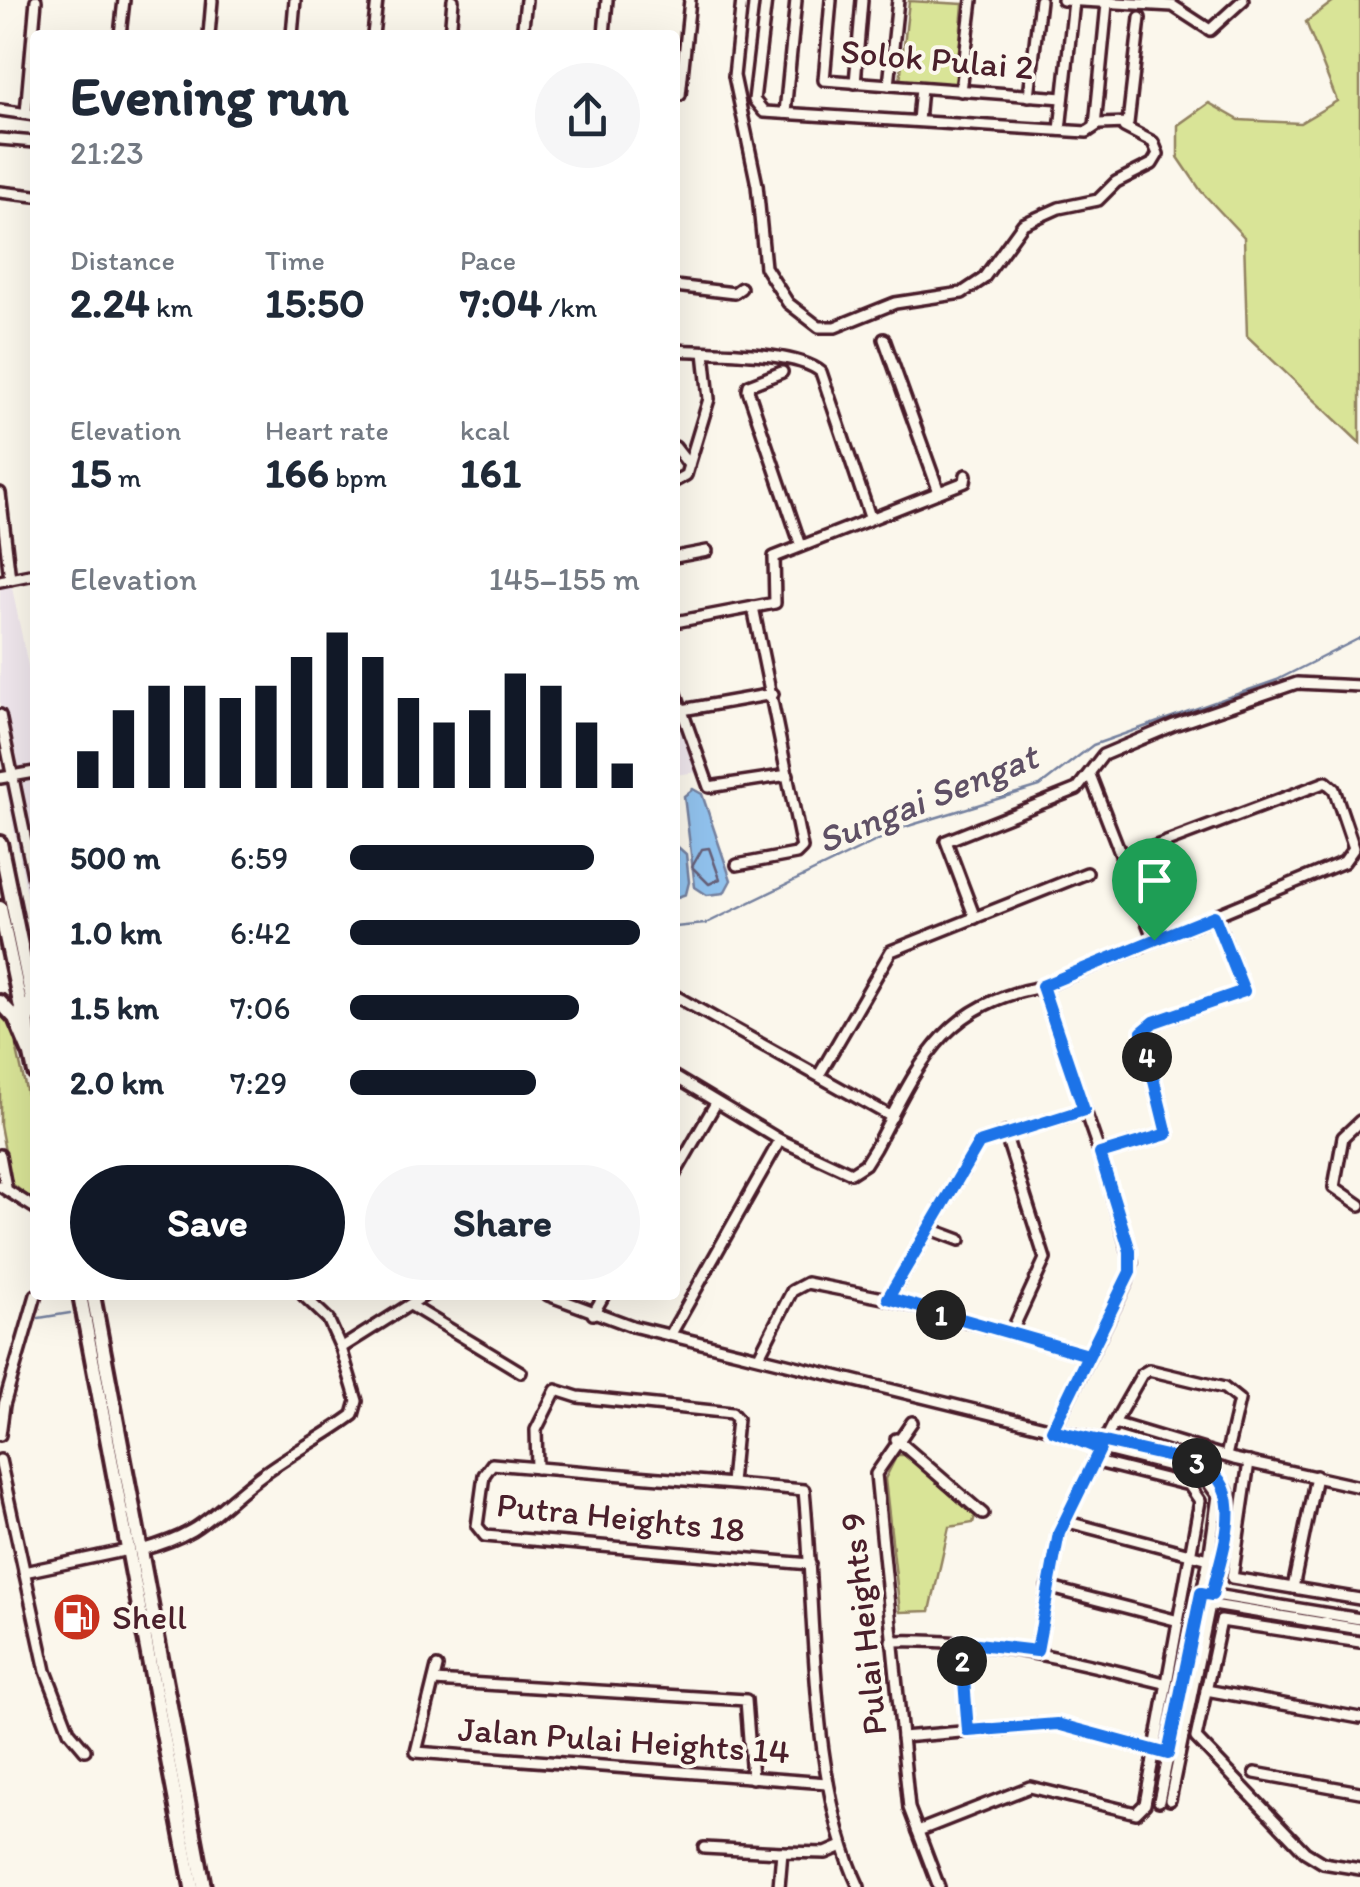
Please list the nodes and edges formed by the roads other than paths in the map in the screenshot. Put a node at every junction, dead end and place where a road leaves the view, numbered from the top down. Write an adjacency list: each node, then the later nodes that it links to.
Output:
1 (36, 0): 23 (street)
2 (124, 0): 24 (street)
3 (212, 0): 25 (street)
4 (296, 0): 26 (street)
5 (376, 0): 27 (street)
6 (453, 0): 28 (street)
7 (526, 0): 29 (street)
8 (606, 0): 30 (street)
9 (690, 0): 35 (street)
10 (742, 0): 43 (street)
11 (766, 0): 39 (street)
12 (796, 0): 39 (street)
13 (831, 0): 31 (street, Solok Pulai 2)
14 (862, 0): 31 (street)
15 (898, 0): 32 (street)
16 (972, 0): 34 (street)
17 (1040, 0): 36 (street)
18 (1062, 0): 20 (street)
19 (1243, 0): 21 (street)
20 (1074, 1): 21 (street); 37 (street)
21 (1107, 4): 42 (street)
22 (1140, 18): 43 (street)
23 (35, 30)
24 (121, 30)
25 (209, 30)
26 (293, 30)
27 (373, 30)
28 (450, 30)
29 (523, 30)
30 (604, 30)
31 (854, 82): 32 (street, Solok Pulai 2)
32 (889, 85): 33 (street, Solok Pulai 2)
33 (921, 88): 34 (street, Solok Pulai 2); 41 (street)
34 (962, 91): 36 (street, Solok Pulai 2)
35 (680, 94)
36 (1029, 96): 37 (street, Solok Pulai 2)
37 (1063, 98): 44 (street)
38 (0, 110): 40 (street)
39 (785, 113): 41 (street)
40 (30, 114)
41 (918, 121): 44 (street)
42 (1095, 126): 43 (street); 44 (street)
43 (1124, 126)
44 (1060, 130)
45 (0, 139): 46 (street)
46 (30, 142)
47 (0, 192): 48 (street)
48 (30, 195)
49 (680, 287): 50 (street)
50 (742, 288)
51 (884, 339): 59 (street)
52 (680, 350): 53 (street)
53 (704, 352): 56 (street); 61 (street)
54 (782, 372): 62 (street)
55 (680, 453): 56 (street)
56 (689, 466): 58 (street)
57 (966, 475): 59 (street)
58 (680, 478)
59 (938, 492): 61 (street)
60 (0, 494): 66 (street)
61 (870, 517): 62 (street)
62 (800, 546): 67 (street)
63 (706, 552): 64 (street)
64 (680, 556)
65 (30, 575): 66 (street)
66 (5, 580)
67 (753, 607): 68 (street); 70 (street)
68 (680, 621)
69 (1360, 686): 76 (street)
70 (774, 694): 72 (street); 75 (street)
71 (680, 705): 72 (street)
72 (682, 710): 75 (street)
73 (0, 715): 77 (street)
74 (30, 773): 77 (street)
75 (788, 775): 82 (street)
76 (1090, 775): 80 (street); 87 (street)
77 (12, 776): 78 (street); 81 (street)
78 (0, 778)
79 (0, 844): 89 (highway)
80 (1124, 858): 86 (street); 88 (street)
81 (30, 861)
82 (737, 866)
83 (1087, 873): 87 (street)
84 (0, 888): 91 (highway)
85 (0, 908): 95 (highway)
86 (1214, 916): 88 (street); 104 (street)
87 (975, 918): 96 (street)
88 (1154, 940): 92 (street)
89 (21, 945): 90 (highway); 91 (highway)
90 (30, 951)
91 (29, 973): 95 (highway)
92 (1042, 986): 99 (street); 100 (street)
93 (680, 999): 96 (street)
94 (0, 1002): 95 (highway)
95 (30, 1053)
96 (819, 1075): 100 (street)
97 (680, 1081): 98 (street)
98 (716, 1103): 103 (street); 106 (street)
99 (1084, 1110): 102 (street); 104 (street)
100 (892, 1117): 103 (street)
101 (1360, 1121): 109 (street)
102 (1005, 1133): 110 (street); 123 (street)
103 (780, 1140): 122 (street)
104 (1100, 1154): 126 (street)
105 (0, 1155): 107 (street)
106 (680, 1165)
107 (3, 1186): 108 (street)
108 (30, 1205)
109 (1360, 1205)
110 (928, 1228): 111 (street); 112 (street)
111 (960, 1240)
112 (888, 1298): 123 (street); 125 (street)
113 (35, 1300): 131 (street)
114 (81, 1300): 144 (highway)
115 (94, 1300): 144 (highway)
116 (308, 1300): 124 (street)
117 (418, 1300): 120 (street)
118 (560, 1300): 121 (street)
119 (601, 1300): 121 (street)
120 (410, 1305): 124 (street); 127 (street)
121 (592, 1314): 122 (street)
122 (672, 1332): 125 (street)
123 (1010, 1333): 126 (street)
124 (341, 1348): 144 (street)
125 (760, 1354): 130 (street)
126 (1088, 1355): 130 (street)
127 (521, 1372)
128 (912, 1422): 132 (street, Pulai Heights 9)
129 (1114, 1423): 133 (street); 134 (street); 134 (street)
130 (1052, 1430): 133 (street)
131 (0, 1435)
132 (896, 1439): 142 (street); 156 (street, Pulai Heights 9)
133 (1102, 1444): 136 (street); 146 (street); 152 (street)
134 (1226, 1456): 137 (street)
135 (0, 1460): 148 (street)
136 (1094, 1461): 143 (street); 145 (street)
137 (1249, 1462): 139 (street); 150 (street)
138 (537, 1468): 140 (street); 140 (street); 147 (street, Putra Heights 18)
139 (1316, 1476): 141 (street); 150 (street)
140 (732, 1484): 147 (street)
141 (1360, 1487)
142 (983, 1514)
143 (1064, 1521): 145 (street); 149 (street)
144 (134, 1550): 148 (street); 180 (highway); 181 (highway)
145 (1187, 1554): 146 (street); 154 (street)
146 (1209, 1559): 152 (street)
147 (810, 1564): 173 (street)
148 (24, 1572): 167 (street)
149 (1047, 1586): 154 (street); 159 (street)
150 (1294, 1588): 153 (street)
151 (1360, 1591): 153 (street)
152 (1206, 1599): 155 (street); 169 (street); 170 (street)
153 (1359, 1599): 155 (street)
154 (1175, 1620): 162 (street)
155 (1357, 1624)
156 (891, 1642): 157 (street); 166 (street, Pulai Heights 9)
157 (961, 1642): 159 (street); 165 (street)
158 (1360, 1642): 163 (street)
159 (1037, 1651): 162 (street)
160 (437, 1667): 161 (street)
161 (434, 1681): 172 (street); 172 (street, Jalan Pulai Heights 14)
162 (1164, 1683): 168 (street)
163 (1206, 1690): 164 (street); 179 (street)
164 (1360, 1718)
165 (968, 1731): 166 (street); 168 (street)
166 (902, 1736): 175 (street, Pulai Heights 9)
167 (86, 1750)
168 (1151, 1750): 169 (street); 175 (street)
169 (1168, 1754): 170 (street); 170 (street)
170 (1180, 1756)
171 (1255, 1773): 174 (street)
172 (752, 1778): 173 (street, Jalan Pulai Heights 14)
173 (828, 1783): 176 (street)
174 (1360, 1792)
175 (918, 1830): 184 (street, Pulai Heights 9)
176 (840, 1846): 178 (street); 183 (street)
177 (704, 1848): 178 (street)
178 (782, 1852): 182 (street)
179 (1360, 1870)
180 (192, 1887)
181 (204, 1887)
182 (779, 1887)
183 (859, 1887)
184 (939, 1887)

